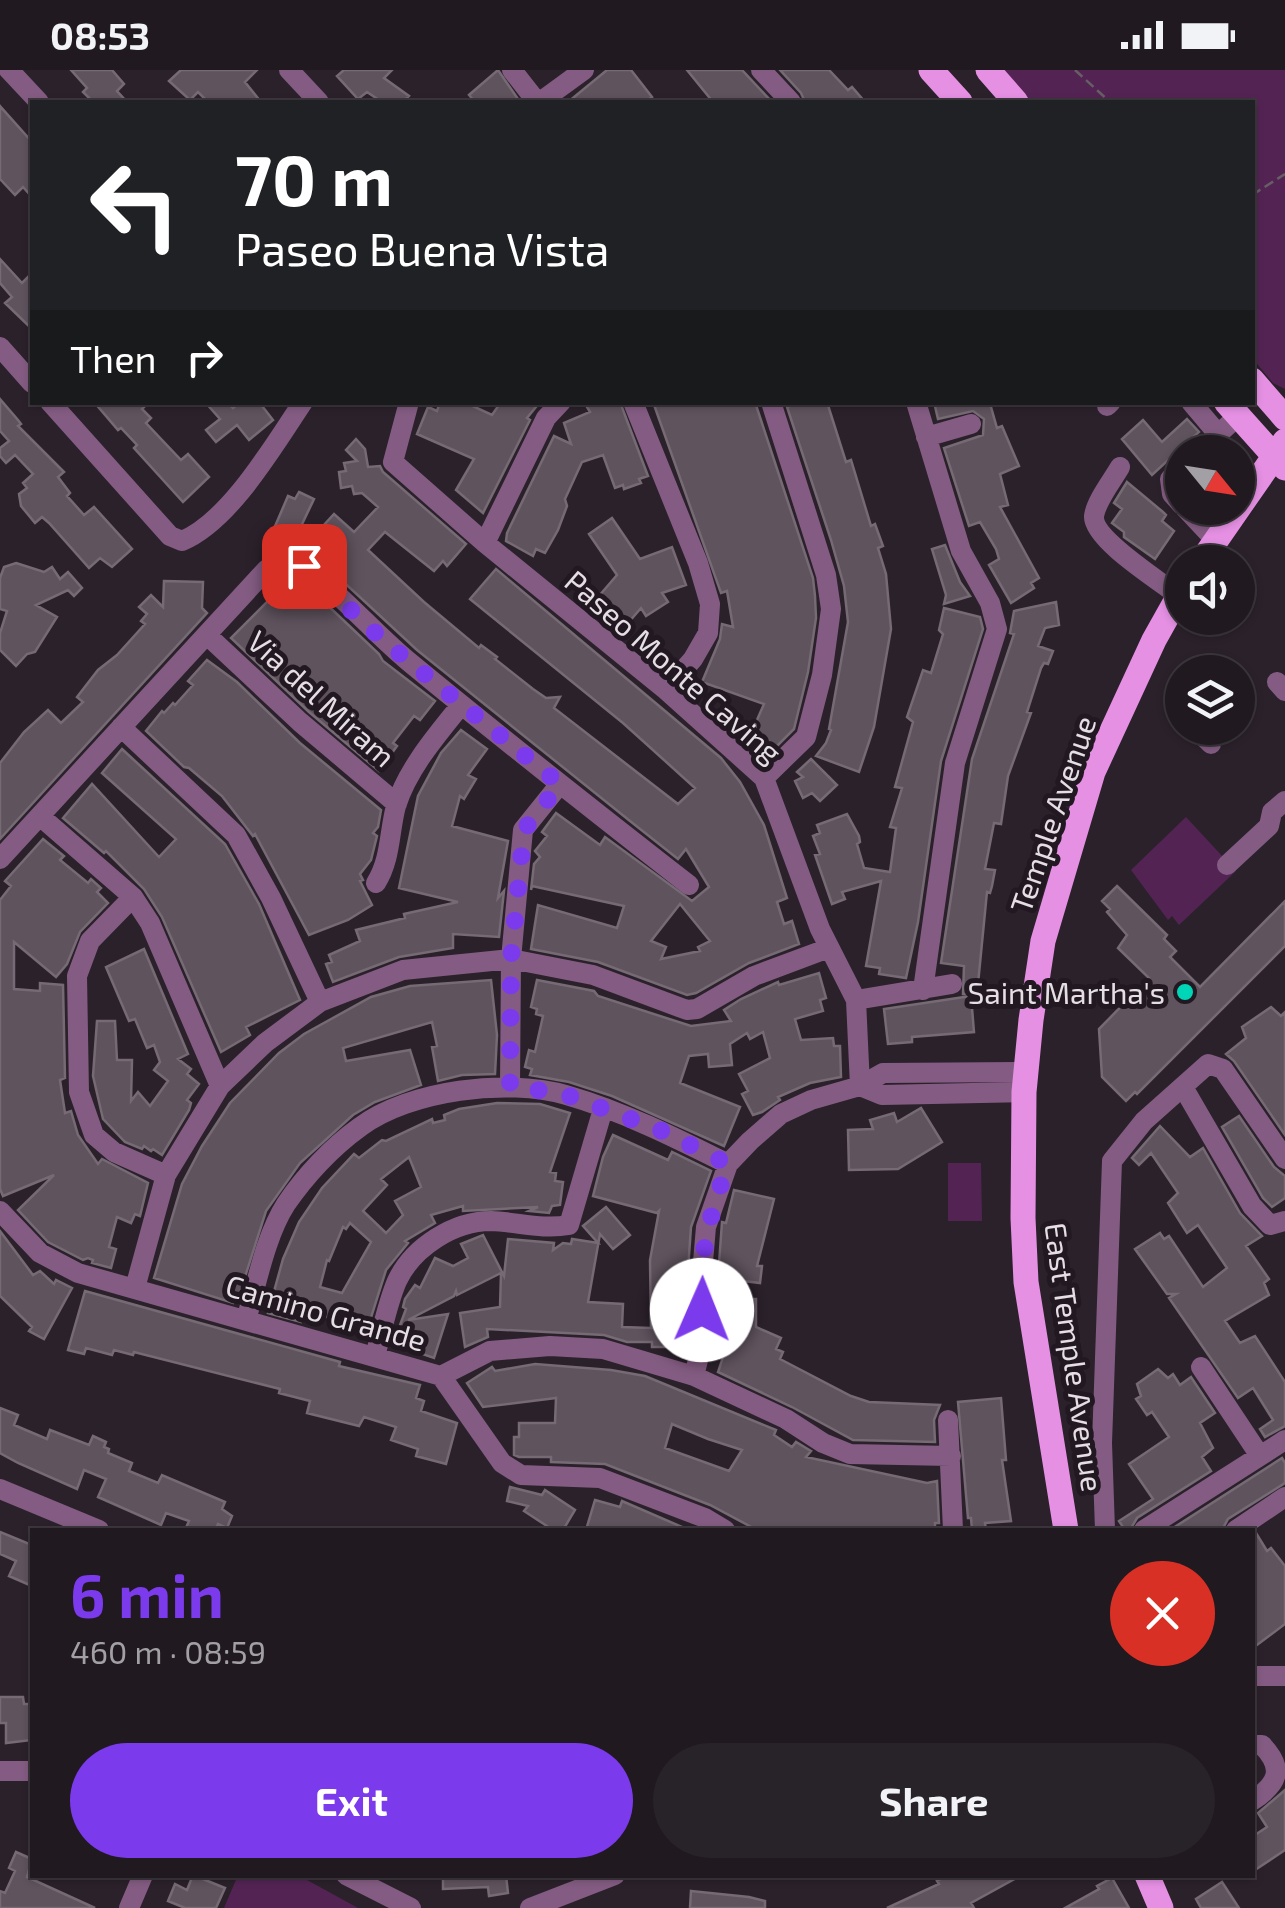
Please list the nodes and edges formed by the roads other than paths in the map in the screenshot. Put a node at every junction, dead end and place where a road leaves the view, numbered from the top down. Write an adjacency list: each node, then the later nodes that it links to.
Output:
1 (9, 70): 8 (street)
2 (289, 70): 9 (street)
3 (512, 70): 10 (street)
4 (584, 70): 11 (street)
5 (760, 70): 12 (street)
6 (931, 70): 13 (main road)
7 (988, 70): 14 (main road)
8 (37, 100)
9 (316, 100)
10 (536, 100)
11 (541, 100)
12 (789, 100)
13 (958, 100)
14 (1014, 100)
15 (0, 347): 16 (street)
16 (30, 381)
17 (1255, 383): 27 (main road)
18 (53, 405): 19 (street)
19 (301, 405)
20 (408, 405): 34 (street, Paseo Monte Caving)
21 (558, 405): 34 (street)
22 (634, 405): 38 (street)
23 (772, 405): 41 (street)
24 (917, 405): 30 (street)
25 (1194, 405): 29 (street)
26 (1232, 409): 29 (street); 31 (main road)
27 (1285, 418)
28 (971, 424): 30 (street)
29 (1218, 434)
30 (926, 438): 54 (street)
31 (1281, 455): 33 (main road)
32 (1120, 467): 35 (street)
33 (1255, 480)
34 (485, 543): 38 (street, Paseo Monte Caving)
35 (1165, 582)
36 (1165, 620): 57 (main road, Temple Avenue)
37 (208, 636): 39 (street); 40 (street); 44 (street, Via del Miram)
38 (666, 690): 41 (street, Paseo Monte Caving)
39 (460, 705): 42 (street); 44 (street)
40 (121, 727): 45 (street); 56 (street)
41 (764, 778): 51 (street, Paseo Monte Caving)
42 (560, 784): 49 (street); 52 (street)
43 (1285, 800): 47 (street)
44 (397, 804): 48 (street)
45 (41, 816): 46 (street); 50 (street)
46 (0, 860)
47 (1228, 864)
48 (376, 883)
49 (689, 885)
50 (132, 897): 58 (street); 65 (street)
51 (829, 948): 52 (street); 55 (street, Paseo Monte Caving)
52 (511, 959): 56 (street); 59 (street)
53 (952, 984): 54 (street)
54 (923, 990): 55 (street)
55 (856, 1000): 60 (street, Paseo Monte Caving)
56 (320, 1002): 58 (street)
57 (1025, 1082): 60 (street); 83 (main road, East Temple Avenue)
58 (220, 1086): 65 (street)
59 (510, 1086): 62 (street); 69 (street)
60 (860, 1086): 64 (street)
61 (1183, 1087): 63 (street); 67 (street); 84 (street)
62 (603, 1108): 64 (street); 70 (street)
63 (1285, 1159)
64 (728, 1164): 73 (street)
65 (166, 1175): 68 (street)
66 (0, 1211): 68 (street, Camino Grande)
67 (1285, 1221)
68 (135, 1288): 69 (street, Camino Grande)
69 (246, 1320): 70 (street, Camino Grande)
70 (374, 1356): 72 (street, Camino Grande)
71 (1201, 1366): 77 (street)
72 (441, 1376): 73 (street); 81 (street, Camino Grande)
73 (694, 1376): 76 (street)
74 (948, 1420): 76 (street)
75 (1285, 1440): 77 (street)
76 (951, 1456): 82 (street)
77 (1260, 1456): 85 (street)
78 (0, 1488): 80 (street)
79 (1284, 1499): 86 (street)
80 (94, 1528)
81 (722, 1528)
82 (953, 1528)
83 (1066, 1528)
84 (1105, 1528)
85 (1147, 1528)
86 (1239, 1528)
87 (1255, 1676): 88 (street)
88 (1285, 1676)
89 (1255, 1745): 92 (street)
90 (0, 1771): 91 (street)
91 (30, 1771)
92 (1255, 1799)
93 (143, 1878): 97 (street)
94 (352, 1878): 98 (street)
95 (607, 1878): 99 (street)
96 (1149, 1878): 100 (main road)
97 (129, 1908)
98 (411, 1908)
99 (530, 1908)
100 (1161, 1908)

